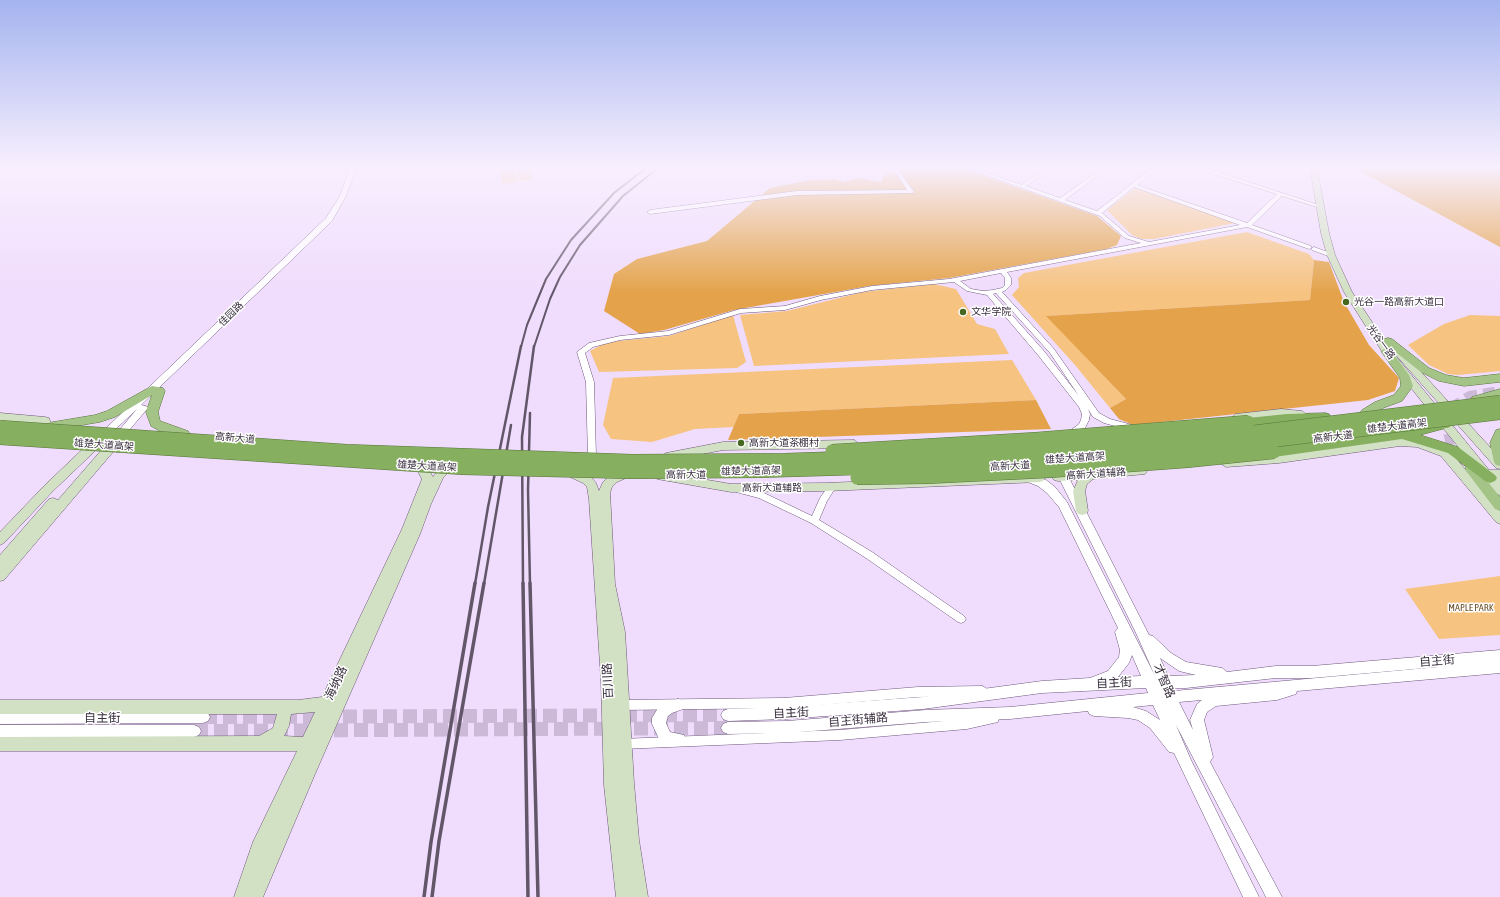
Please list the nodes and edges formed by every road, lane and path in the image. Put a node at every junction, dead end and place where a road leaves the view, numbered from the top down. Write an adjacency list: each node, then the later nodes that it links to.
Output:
1 (335, 210): 25 (street, 佳园路)
2 (340, 210): 25 (street, 佳园路)
3 (667, 210): 10 (street)
4 (1089, 210): 11 (street)
5 (1102, 210): 11 (street)
6 (1204, 210): 12 (street)
7 (1264, 210): 12 (street)
8 (1320, 210): 16 (main road, 光谷一路)
9 (1327, 210): 21 (main road, 光谷一路)
10 (650, 212)
11 (1098, 213): 13 (street)
12 (1248, 225): 14 (street); 16 (street)
13 (1127, 237): 14 (street); 15 (street)
14 (1150, 243): 15 (street)
15 (1121, 249): 17 (street)
16 (1331, 255): 21 (main road, 光谷一路)
17 (1003, 271): 18 (street); 19 (street)
18 (955, 280): 20 (street); 57 (street)
19 (998, 291): 20 (street); 40 (street)
20 (989, 293): 43 (street)
21 (1387, 346): 22 (main road, 光谷一路); 23 (main road, 光谷一路); 24 (main road); 30 (main road)
22 (1416, 371): 23 (main road); 28 (main road, 光谷一路)
23 (1404, 372): 29 (main road, 光谷一路)
24 (1500, 378)
25 (155, 391): 39 (main road); 41 (street, 佳园路); 42 (street, 佳园路); 45 (main road)
26 (1500, 393): 28 (main road, 高新大道)
27 (1500, 402): 60 (highway, 雄楚大道高架, bridge)
28 (1446, 404): 29 (main road, 高新大道); 35 (main road, 光谷一路)
29 (1431, 406): 30 (main road, 高新大道); 37 (main road, 光谷一路)
30 (1366, 413): 33 (main road, 高新大道)
31 (1500, 413): 67 (highway, 雄楚大道高架, bridge)
32 (0, 417): 39 (main road)
33 (1325, 417): 36 (main road, 高新大道); 40 (main road); 60 (highway, bridge)
34 (1500, 418): 35 (main road, 高新大道)
35 (1462, 422): 37 (main road, 高新大道); 63 (main road, 光谷一路)
36 (1292, 424): 47 (main road); 52 (main road, 高新大道)
37 (1446, 424): 46 (highway); 47 (main road, 高新大道); 75 (main road, 光谷一路)
38 (0, 425): 39 (main road, 高新大道); 60 (highway, 雄楚大道高架, bridge)
39 (47, 427): 41 (main road, 高新大道)
40 (1133, 428): 43 (main road)
41 (109, 431): 42 (main road, 高新大道); 53 (street, 佳园路)
42 (122, 432): 45 (main road, 高新大道); 54 (street, 佳园路)
43 (1074, 432): 49 (main road)
44 (1500, 433): 61 (main road)
45 (184, 434): 51 (main road, 高新大道)
46 (1399, 435): 67 (highway, bridge); 75 (highway)
47 (1338, 436): 62 (main road, 高新大道)
48 (0, 438): 67 (highway, 雄楚大道高架, bridge)
49 (964, 439): 52 (main road); 58 (main road)
50 (0, 442): 53 (main road, 高新大道)
51 (277, 443): 55 (main road, 高新大道); 59 (main road)
52 (1040, 446): 58 (main road, 高新大道)
53 (91, 448): 54 (main road, 高新大道); 82 (main road)
54 (109, 449): 59 (main road, 高新大道); 83 (main road); 84 (main road)
55 (469, 453)
56 (570, 456): 57 (main road, 高新大道)
57 (592, 457): 58 (main road, 高新大道)
58 (662, 458)
59 (266, 460): 65 (main road, 高新大道)
60 (682, 460)
61 (1500, 462)
62 (1057, 463): 71 (main road, 高新大道); 73 (street, 才智路)
63 (1500, 465)
64 (1471, 469): 78 (main road)
65 (423, 470): 66 (main road, 高新大道); 97 (main road, 海纳路)
66 (444, 471): 68 (main road, 高新大道); 97 (main road, 海纳路)
67 (759, 471)
68 (463, 472)
69 (570, 474): 70 (main road, 高新大道); 98 (main road, 百川路)
70 (622, 475): 71 (main road, 高新大道); 98 (main road, 百川路)
71 (659, 475): 77 (main road, 高新大道辅路)
72 (1090, 475): 73 (main road, 高新大道辅路); 79 (main road); 80 (main road, 高新大道辅路)
73 (1063, 476): 74 (main road, 高新大道辅路); 79 (street, 才智路)
74 (1029, 478): 76 (main road, 高新大道辅路); 85 (street, 才智路)
75 (1496, 482)
76 (832, 487): 77 (main road, 高新大道辅路); 81 (street)
77 (731, 488): 81 (street)
78 (1500, 506)
79 (1082, 510): 87 (street, 才智路)
80 (1500, 519)
81 (814, 521): 86 (street)
82 (0, 540)
83 (0, 564)
84 (0, 576)
85 (1116, 613): 91 (street, 才智路); 94 (street)
86 (962, 619)
87 (1142, 632): 90 (street); 92 (street, 才智路)
88 (1500, 656): 90 (street, 自主街)
89 (1500, 667): 93 (street, 自主街)
90 (1236, 676): 92 (street, 自主街)
91 (1150, 682): 92 (street, 自主街); 94 (street, 自主街); 96 (street, 才智路)
92 (1164, 682): 96 (street, 才智路)
93 (1320, 683): 96 (street, 自主街); 114 (street)
94 (1083, 685): 95 (street, 自主街)
95 (1003, 692): 99 (street); 103 (street, 自主街)
96 (1164, 697): 102 (street, 自主街); 113 (street, 才智路); 114 (street, 才智路)
97 (333, 703): 101 (main road); 111 (main road, 海纳路)
98 (615, 705): 99 (street); 112 (main road, 百川路)
99 (678, 705): 108 (street)
100 (0, 707): 101 (main road)
101 (280, 707): 109 (main road)
102 (1066, 709): 103 (street, 自主街); 113 (street)
103 (1010, 714): 108 (street, 自主街辅路)
104 (203, 717): 105 (street, 自主街)
105 (0, 718)
106 (0, 731): 107 (street, 自主街)
107 (194, 731)
108 (679, 740): 112 (street, 自主街辅路)
109 (261, 743): 110 (main road); 111 (main road)
110 (0, 744)
111 (314, 744): 115 (main road, 海纳路); 116 (main road, 海纳路)
112 (617, 744): 117 (main road, 百川路); 118 (main road, 百川路)
113 (1186, 765): 119 (street, 才智路)
114 (1210, 773): 120 (street, 才智路)
115 (242, 897)
116 (256, 897)
117 (624, 897)
118 (640, 897)
119 (1251, 897)
120 (1274, 897)

